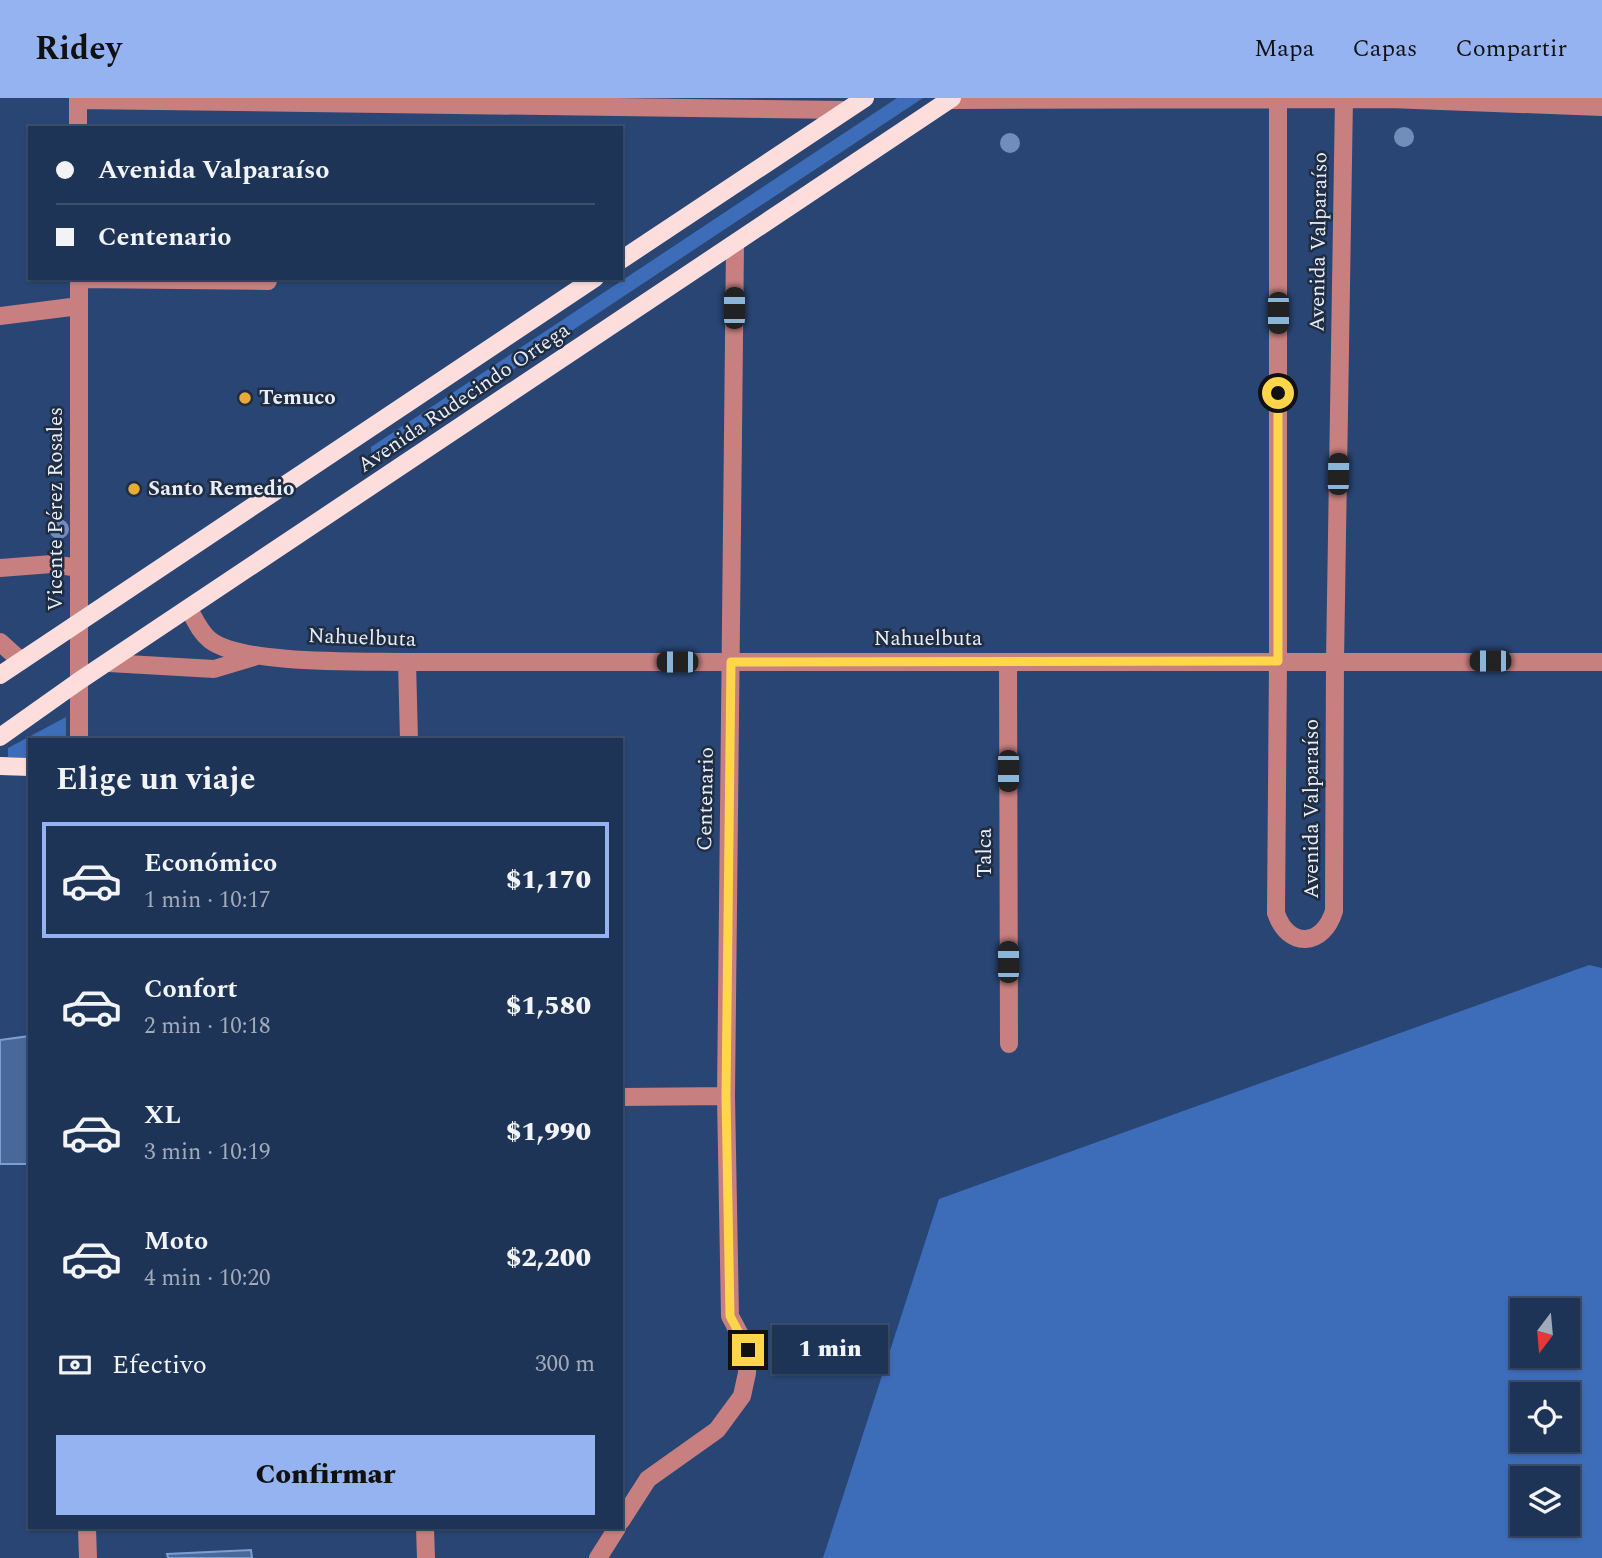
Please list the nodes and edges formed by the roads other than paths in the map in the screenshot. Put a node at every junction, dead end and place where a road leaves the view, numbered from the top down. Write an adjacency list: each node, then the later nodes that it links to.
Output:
1 (864, 98): 9 (main road)
2 (1278, 98): 3 (street); 5 (street); 26 (street, Avenida Valparaíso)
3 (1345, 98): 8 (street); 27 (street, Avenida Valparaíso)
4 (78, 99): 6 (street); 10 (street)
5 (951, 99): 11 (main road, Avenida Rudecindo Ortega)
6 (456, 101): 7 (street)
7 (738, 103): 9 (street)
8 (1602, 107)
9 (846, 110): 12 (main road)
10 (78, 126)
11 (735, 244): 21 (main road, Avenida Rudecindo Ortega); 29 (street, Centenario)
12 (623, 259)
13 (79, 280): 17 (street, Vicente Pérez Rosales)
14 (174, 280): 16 (street)
15 (592, 280): 22 (main road, Avenida Rudecindo Ortega)
16 (268, 281)
17 (79, 306): 18 (street); 20 (street, Vicente Pérez Rosales)
18 (0, 316)
19 (0, 568): 20 (street)
20 (79, 568): 22 (street, Vicente Pérez Rosales)
21 (190, 609): 24 (street, Nahuelbuta); 32 (main road, Avenida Rudecindo Ortega)
22 (79, 624): 25 (main road, Avenida Rudecindo Ortega); 34 (street, Vicente Pérez Rosales)
23 (0, 642): 25 (street)
24 (254, 657): 28 (street, Nahuelbuta); 32 (street, Nahuelbuta)
25 (21, 661): 33 (main road, Avenida Rudecindo Ortega)
26 (1278, 661): 27 (street, Nahuelbuta); 27 (street, Avenida Valparaíso); 30 (street, Nahuelbuta)
27 (1335, 661): 31 (street, Nahuelbuta)
28 (407, 662): 29 (street, Nahuelbuta); 37 (street)
29 (731, 662): 30 (street, Nahuelbuta); 41 (street, Centenario)
30 (1007, 662): 40 (street, Talca)
31 (1602, 662)
32 (109, 663): 34 (main road, Avenida Rudecindo Ortega)
33 (0, 675)
34 (79, 681): 35 (main road, Avenida Rudecindo Ortega); 36 (street, Vicente Pérez Rosales)
35 (0, 737)
36 (79, 738)
37 (409, 738)
38 (0, 766): 39 (main road)
39 (28, 767)
40 (1009, 1044)
41 (726, 1096): 42 (street); 43 (street, Centenario)
42 (623, 1097)
43 (623, 1518)
44 (88, 1529): 47 (street)
45 (425, 1529): 48 (street)
46 (616, 1529): 49 (street)
47 (88, 1558)
48 (426, 1558)
49 (598, 1558)

